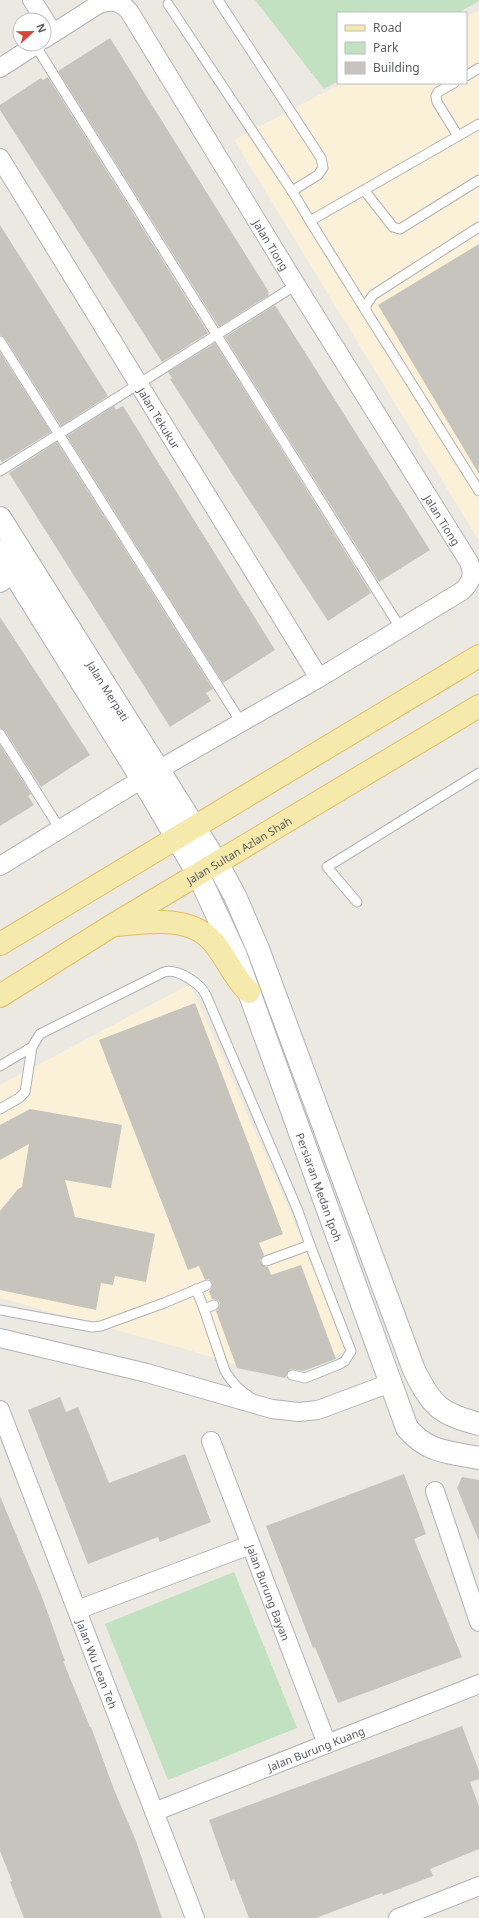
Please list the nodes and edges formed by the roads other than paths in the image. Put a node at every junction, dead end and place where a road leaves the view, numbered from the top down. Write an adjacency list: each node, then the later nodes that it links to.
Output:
1 (32, 0): 4 (street)
2 (218, 0): 17 (lane)
3 (168, 4): 17 (lane)
4 (35, 12)
5 (52, 34): 20 (street, Jalan Tiong)
6 (24, 52): 8 (street, Jalan Tiong)
7 (49, 52): 22 (lane)
8 (0, 68)
9 (479, 68): 10 (lane)
10 (467, 75)
11 (452, 84): 13 (lane)
12 (479, 124): 13 (lane)
13 (458, 136): 16 (lane)
14 (0, 158): 24 (street, Jalan Tekukur)
15 (479, 180): 16 (lane)
16 (364, 190): 18 (lane)
17 (292, 191): 18 (lane)
18 (310, 221): 21 (lane)
19 (479, 227): 21 (lane)
20 (296, 284): 22 (lane); 31 (street, Jalan Tiong)
21 (366, 311): 27 (lane)
22 (216, 335): 24 (lane); 31 (lane)
23 (0, 341): 25 (lane)
24 (138, 384): 25 (lane); 33 (street, Jalan Tekukur)
25 (59, 434): 26 (lane); 35 (lane)
26 (0, 471)
27 (479, 490)
28 (0, 518): 30 (street, Jalan Merpati)
29 (0, 551): 30 (street, Jalan Merpati)
30 (14, 574): 38 (street, Jalan Merpati)
31 (401, 629): 33 (street)
32 (479, 656): 40 (main road)
33 (319, 678): 35 (street)
34 (479, 706): 41 (main road, Jalan Sultan Azlan Shah)
35 (241, 722): 38 (street)
36 (0, 734): 39 (lane)
37 (479, 773): 44 (lane)
38 (150, 775): 39 (street); 40 (street, Jalan Merpati)
39 (60, 829): 42 (street)
40 (186, 833): 41 (street); 43 (street, Persiaran Medan Ipoh); 46 (main road)
41 (217, 863): 43 (main road, Jalan Sultan Azlan Shah); 64 (street)
42 (0, 866)
43 (198, 874): 45 (main road, Jalan Sultan Azlan Shah); 47 (street, Persiaran Medan Ipoh)
44 (357, 902)
45 (113, 925): 47 (main road); 48 (main road, Jalan Sultan Azlan Shah)
46 (0, 944)
47 (249, 992): 61 (street, Persiaran Medan Ipoh)
48 (0, 996)
49 (32, 1047): 50 (lane); 51 (lane); 52 (lane)
50 (0, 1066)
51 (0, 1109)
52 (310, 1244): 53 (lane); 60 (lane)
53 (266, 1261)
54 (207, 1285): 55 (lane)
55 (196, 1289): 57 (lane); 58 (lane)
56 (214, 1305): 57 (lane)
57 (204, 1309): 62 (lane)
58 (0, 1310)
59 (0, 1338): 62 (street)
60 (292, 1375)
61 (390, 1383): 62 (street); 66 (street, Persiaran Medan Ipoh)
62 (272, 1409)
63 (0, 1410): 69 (street, Jalan Wu Lean Teh)
64 (479, 1424)
65 (211, 1441): 68 (street, Jalan Burung Bayan)
66 (479, 1458)
67 (435, 1491): 70 (street)
68 (250, 1545): 69 (street); 72 (street, Jalan Burung Bayan)
69 (78, 1610): 73 (street, Jalan Wu Lean Teh)
70 (479, 1622)
71 (479, 1684): 72 (street, Jalan Burung Kuang)
72 (327, 1744): 73 (street, Jalan Burung Kuang)
73 (154, 1812): 75 (street, Jalan Wu Lean Teh)
74 (478, 1890): 76 (street)
75 (196, 1918)
76 (398, 1918)

